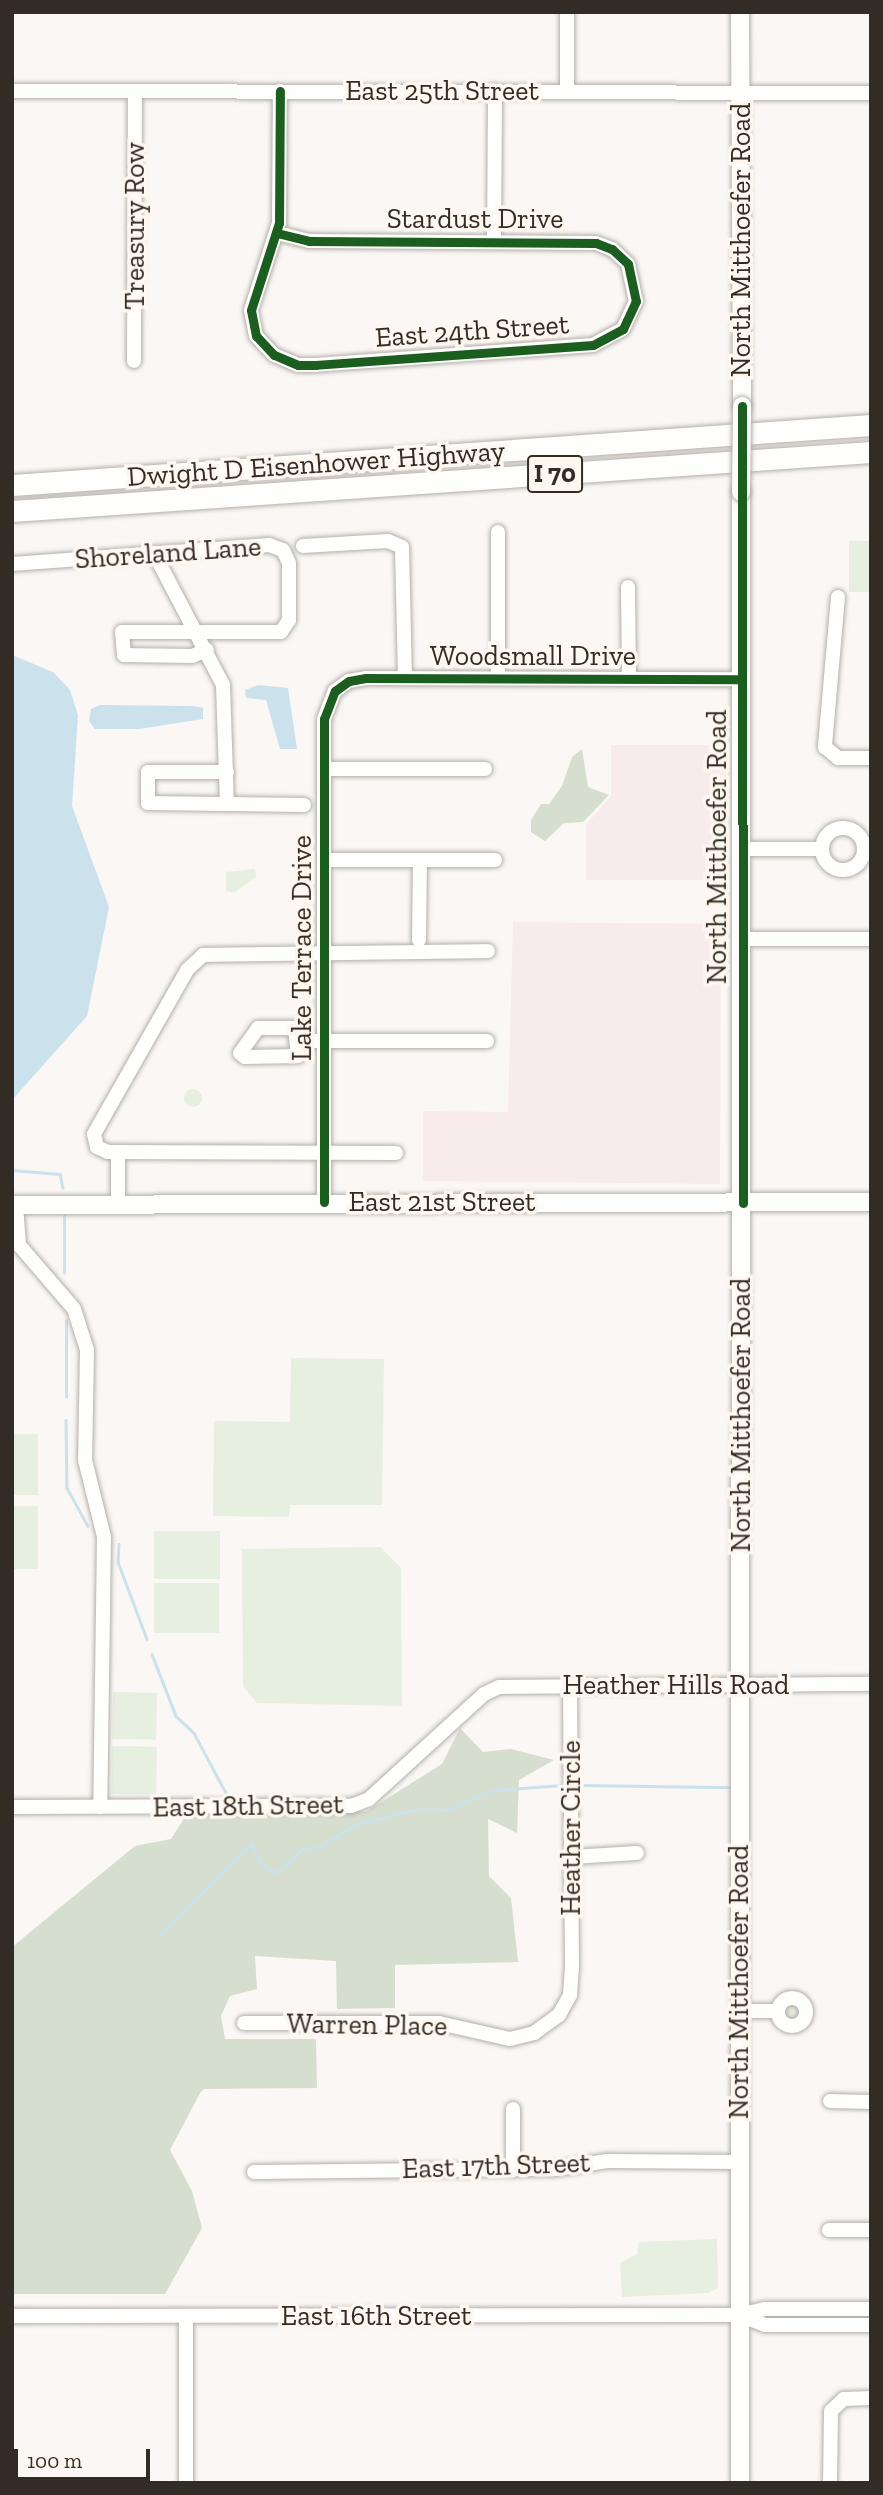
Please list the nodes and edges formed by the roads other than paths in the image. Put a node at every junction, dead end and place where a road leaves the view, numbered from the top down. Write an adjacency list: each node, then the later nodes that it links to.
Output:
1 (567, 12): 7 (street)
2 (740, 12): 8 (main road, North Mitthoefer Road)
3 (12, 91): 4 (street, East 25th Street)
4 (135, 91): 5 (street, East 25th Street); 13 (street, Treasury Row)
5 (280, 91): 6 (street, East 25th Street); 10 (street)
6 (495, 91): 7 (street, East 25th Street); 11 (street)
7 (566, 91): 8 (street, East 25th Street)
8 (740, 92): 9 (street, East 25th Street); 29 (main road, North Mitthoefer Road, bridge)
9 (871, 93)
10 (277, 233): 11 (street, Stardust Drive); 12 (street, East 24th Street)
11 (494, 241): 12 (street, Stardust Drive)
12 (636, 301)
13 (134, 361)
14 (871, 425): 16 (highway, Dwight D Eisenhower Highway / I 70)
15 (871, 452): 17 (highway, Dwight D Eisenhower Highway / I 70)
16 (12, 485)
17 (12, 511)
18 (498, 532): 27 (street)
19 (303, 546): 26 (street)
20 (154, 554): 21 (street, Shoreland Lane); 24 (street); 24 (street, Shoreland Lane)
21 (12, 564)
22 (628, 587): 28 (street)
23 (838, 597): 31 (street)
24 (198, 632): 25 (street); 25 (street)
25 (207, 650): 34 (street)
26 (405, 678): 27 (street, Woodsmall Drive); 30 (street, Woodsmall Drive)
27 (498, 678): 28 (street, Woodsmall Drive)
28 (629, 678): 29 (street, Woodsmall Drive)
29 (740, 679): 37 (main road, North Mitthoefer Road)
30 (332, 695): 32 (street, Lake Terrace Drive)
31 (871, 758)
32 (324, 769): 33 (street); 39 (street, Lake Terrace Drive)
33 (485, 769)
34 (227, 772): 35 (street); 35 (street)
35 (227, 804): 36 (street)
36 (304, 804)
37 (740, 849): 38 (street); 42 (main road, North Mitthoefer Road)
38 (822, 849)
39 (324, 860): 40 (street); 45 (street, Lake Terrace Drive)
40 (420, 860): 41 (street); 44 (street)
41 (495, 860)
42 (740, 939): 43 (street); 56 (main road, North Mitthoefer Road)
43 (871, 939)
44 (419, 940)
45 (324, 951): 46 (street); 48 (street, Lake Terrace Drive); 50 (street)
46 (488, 951)
47 (298, 1041): 48 (street)
48 (324, 1041): 49 (street); 51 (street, Lake Terrace Drive)
49 (487, 1041)
50 (118, 1152): 51 (street, East 21st Street); 55 (street)
51 (324, 1152): 52 (street, East 21st Street); 53 (street, Lake Terrace Drive)
52 (396, 1153)
53 (324, 1202): 55 (main road, East 21st Street); 56 (main road, East 21st Street)
54 (871, 1202): 56 (main road, East 21st Street)
55 (117, 1203): 57 (main road, East 21st Street)
56 (743, 1203): 58 (main road, North Mitthoefer Road)
57 (14, 1205): 63 (street)
58 (740, 1685): 59 (street, Heather Hills Road); 60 (street, Heather Hills Road); 67 (main road, North Mitthoefer Road)
59 (871, 1685)
60 (570, 1686): 61 (street, Heather Hills Road); 65 (street, Heather Circle)
61 (484, 1694): 63 (street, East 18th Street)
62 (12, 1807): 63 (street, East 18th Street)
63 (100, 1807)
64 (637, 1853): 65 (street)
65 (571, 1857): 66 (street, Heather Circle)
66 (572, 1969): 69 (street, Warren Place)
67 (739, 2011): 68 (street); 73 (main road, North Mitthoefer Road)
68 (778, 2011)
69 (244, 2024)
70 (830, 2101): 71 (street)
71 (871, 2102)
72 (513, 2109): 74 (street)
73 (739, 2162): 74 (street, East 17th Street); 79 (main road, North Mitthoefer Road)
74 (513, 2169): 75 (street, East 17th Street)
75 (254, 2172)
76 (829, 2230): 77 (street)
77 (871, 2230)
78 (871, 2309): 79 (street)
79 (739, 2315): 81 (street, East 16th Street); 82 (street); 85 (main road, North Mitthoefer Road)
80 (12, 2316): 81 (street, East 16th Street)
81 (186, 2317): 84 (street)
82 (871, 2325)
83 (871, 2398): 86 (street)
84 (186, 2483)
85 (740, 2483)
86 (830, 2483)

